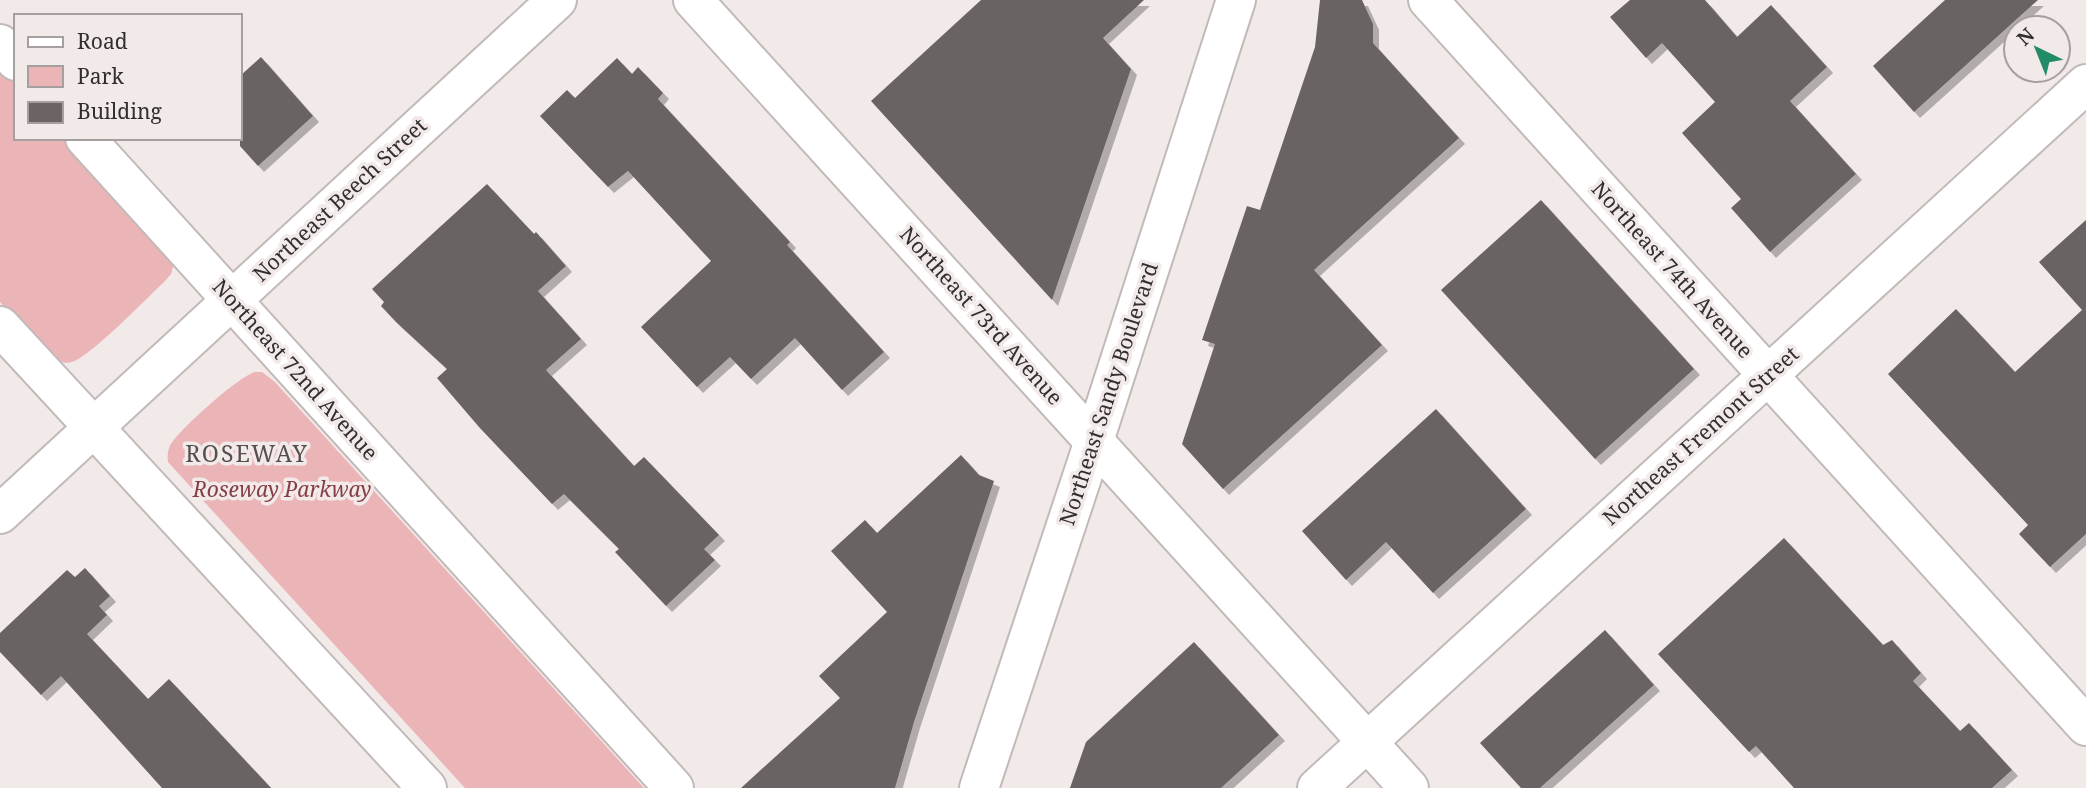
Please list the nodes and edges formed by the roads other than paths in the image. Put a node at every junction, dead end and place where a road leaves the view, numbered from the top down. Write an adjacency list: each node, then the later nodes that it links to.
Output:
1 (557, 0): 9 (street, Northeast Beech Street)
2 (693, 0): 13 (street, Northeast 73rd Avenue)
3 (1236, 0): 13 (street, Northeast Sandy Boulevard)
4 (1428, 0): 11 (street, Northeast 74th Avenue)
5 (0, 44): 6 (street)
6 (14, 59)
7 (2086, 85): 11 (street, Northeast Fremont Street)
8 (87, 140): 9 (street, Northeast 72nd Avenue)
9 (231, 300): 12 (street, Northeast Beech Street); 18 (street, Northeast 72nd Avenue)
10 (0, 326): 12 (street)
11 (1767, 376): 15 (street, Northeast 74th Avenue); 16 (street, Northeast Fremont Street)
12 (93, 426): 14 (street, Northeast Beech Street); 17 (street)
13 (1094, 441): 16 (street, Northeast 73rd Avenue); 19 (street, Northeast Sandy Boulevard)
14 (0, 514)
15 (2086, 726)
16 (1368, 742): 20 (street, Northeast Fremont Street); 21 (street, Northeast 73rd Avenue)
17 (427, 788)
18 (674, 788)
19 (979, 788)
20 (1317, 788)
21 (1409, 788)

